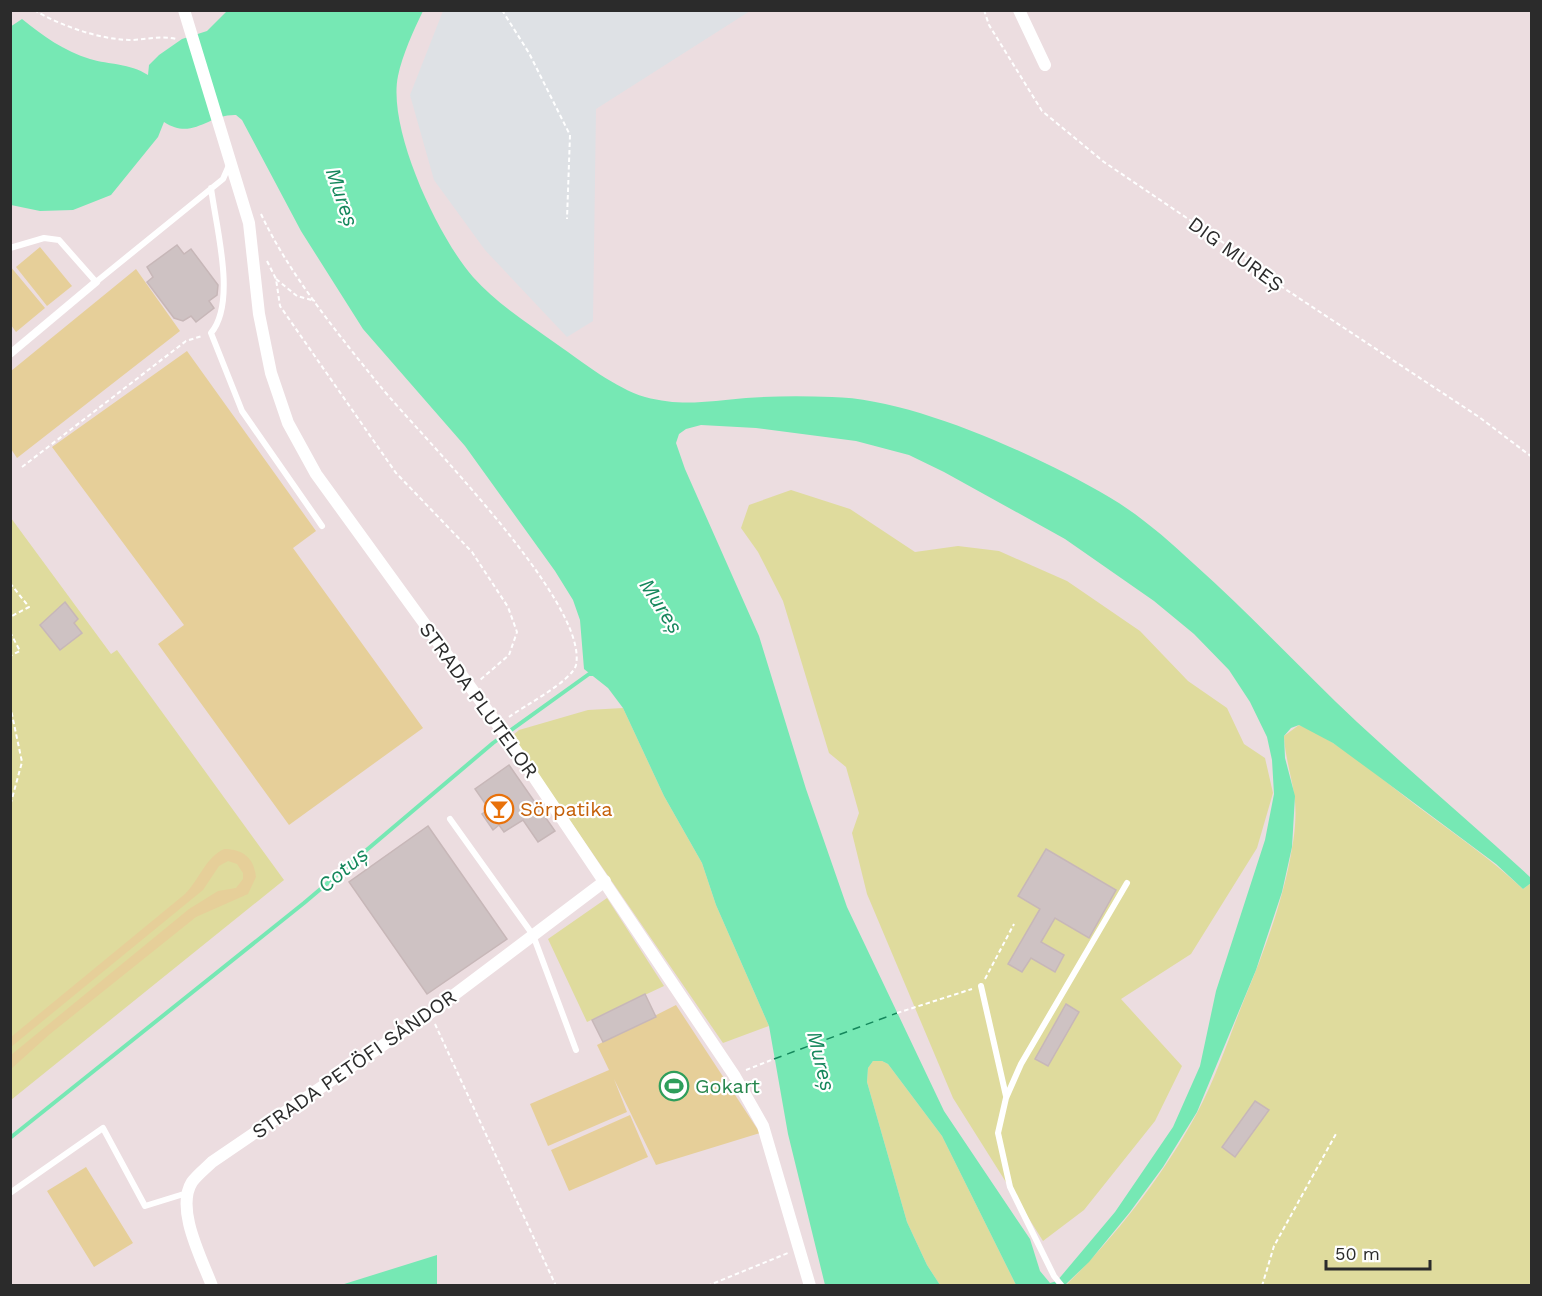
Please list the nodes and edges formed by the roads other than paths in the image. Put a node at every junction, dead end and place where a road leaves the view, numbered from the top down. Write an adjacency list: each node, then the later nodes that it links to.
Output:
1 (184, 10): 4 (street, STRADA PLUTELOR)
2 (1019, 10): 3 (street)
3 (1045, 65)
4 (232, 160): 5 (lane); 11 (street, STRADA PLUTELOR)
5 (211, 188): 7 (lane); 9 (lane)
6 (10, 248): 7 (lane)
7 (96, 282): 8 (street)
8 (10, 354)
9 (322, 526)
10 (450, 819): 13 (lane)
11 (605, 881): 13 (street, STRADA PETÖFI SÁNDOR); 20 (street, STRADA PLUTELOR)
12 (1127, 883): 16 (lane)
13 (533, 935): 15 (lane); 18 (street, STRADA PETÖFI SÁNDOR)
14 (981, 986): 16 (lane)
15 (576, 1050)
16 (1006, 1098): 21 (lane)
17 (10, 1193): 18 (lane)
18 (187, 1193): 19 (street)
19 (212, 1286)
20 (810, 1286)
21 (1062, 1286)

